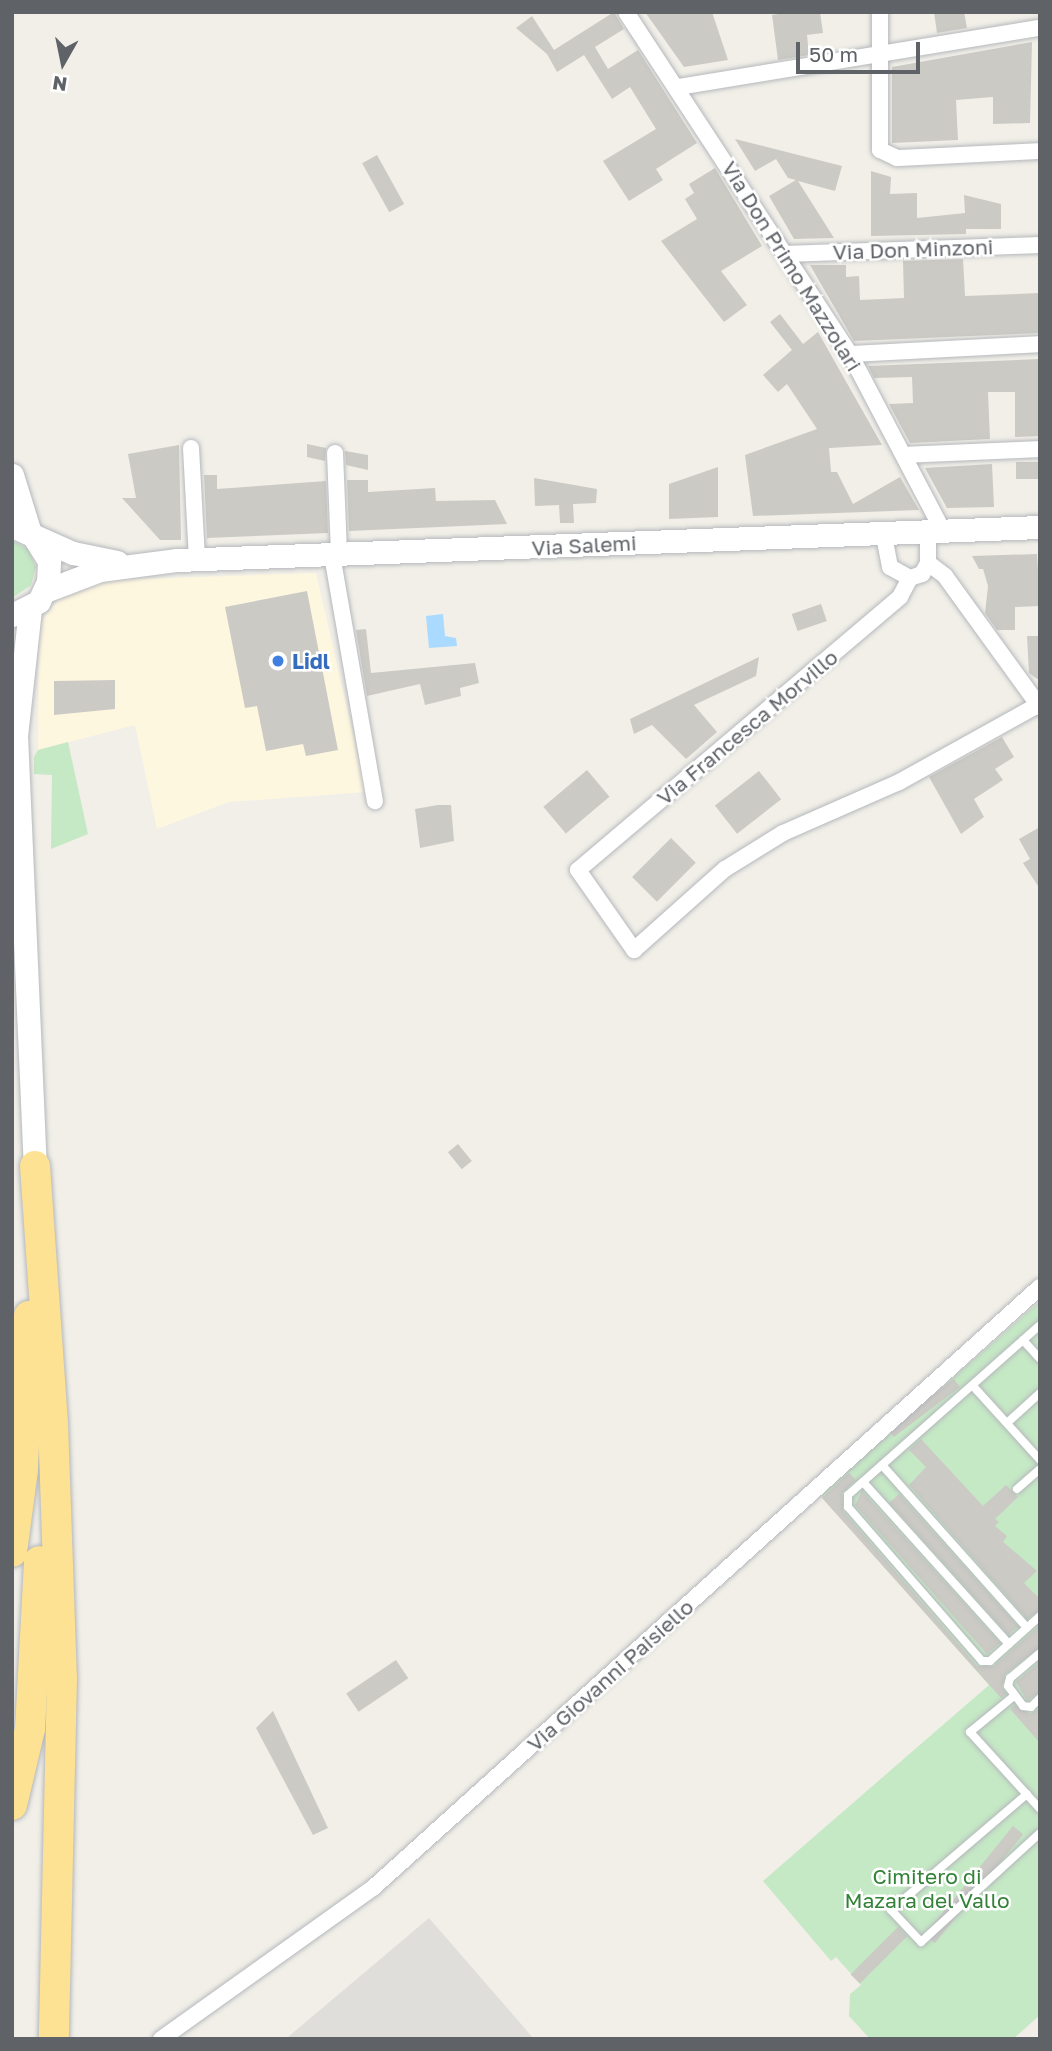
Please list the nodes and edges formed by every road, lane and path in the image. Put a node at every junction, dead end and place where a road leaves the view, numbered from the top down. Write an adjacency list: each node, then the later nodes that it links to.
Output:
1 (626, 12): 5 (street, Via Don Primo Mazzolari)
2 (880, 12): 4 (street)
3 (1040, 28): 4 (street)
4 (880, 54): 5 (street); 6 (street)
5 (678, 87): 8 (street, Via Don Primo Mazzolari)
6 (1040, 150)
7 (1040, 245): 8 (street, Via Don Minzoni)
8 (785, 254): 10 (street, Via Don Primo Mazzolari)
9 (1040, 344): 10 (street)
10 (850, 354): 14 (street, Via Don Primo Mazzolari)
11 (191, 448): 21 (street)
12 (1040, 449): 14 (street)
13 (335, 453): 20 (street)
14 (904, 455): 17 (street, Via Don Primo Mazzolari)
15 (12, 475): 18 (main road)
16 (1040, 527): 17 (main road, Via Salemi)
17 (935, 529): 19 (main road, Via Salemi); 23 (street)
18 (25, 531): 22 (main road); 25 (main road)
19 (883, 531): 20 (main road, Via Salemi); 24 (street)
20 (335, 555): 21 (main road, Via Salemi); 30 (street)
21 (197, 559): 22 (main road, Via Salemi)
22 (128, 563): 25 (main road)
23 (928, 563): 24 (street, Via Francesca Morvillo); 27 (street)
24 (910, 578): 27 (street, Via Francesca Morvillo)
25 (45, 591): 26 (main road)
26 (21, 612): 28 (main road)
27 (1039, 705)
28 (14, 729): 29 (main road)
29 (14, 772): 31 (main road)
30 (375, 801)
31 (35, 1166): 44 (highway); 52 (highway); 55 (highway)
32 (1040, 1287): 56 (street, Via Giovanni Paisiello)
33 (1040, 1325): 34 (lane)
34 (1023, 1340): 35 (lane); 36 (lane)
35 (1040, 1359)
36 (973, 1385): 38 (lane); 40 (lane)
37 (1040, 1393): 38 (lane)
38 (1007, 1423): 39 (lane)
39 (1040, 1460)
40 (882, 1465): 42 (lane); 46 (lane)
41 (1040, 1469): 43 (lane)
42 (863, 1482): 47 (lane); 47 (lane)
43 (1017, 1489)
44 (12, 1552)
45 (1040, 1616): 46 (lane)
46 (1027, 1628): 47 (lane)
47 (1009, 1644)
48 (1040, 1653): 49 (lane)
49 (1014, 1696): 50 (lane); 51 (lane)
50 (1040, 1698)
51 (1027, 1794): 53 (lane); 54 (lane)
52 (12, 1805)
53 (1040, 1809)
54 (1040, 1833)
55 (54, 2039)
56 (162, 2039)

